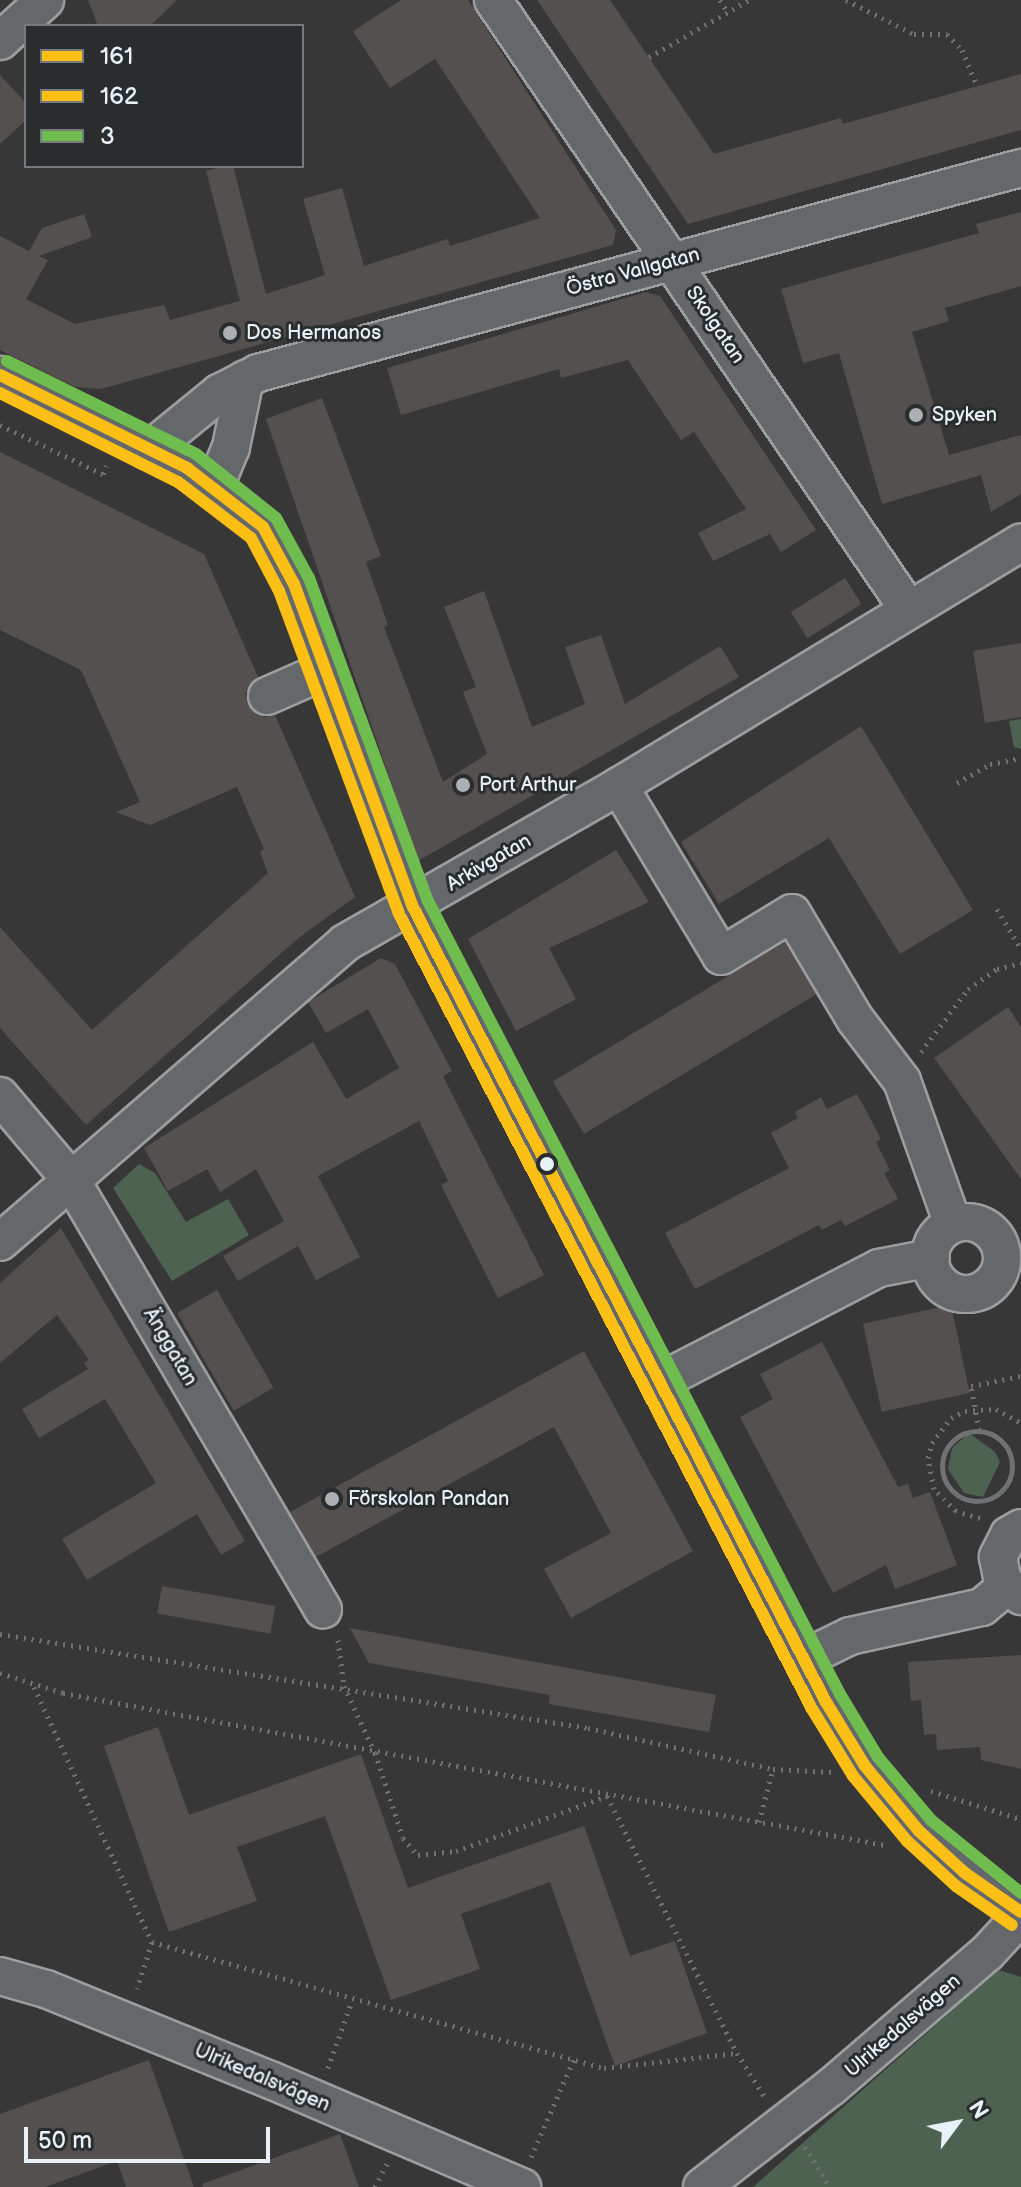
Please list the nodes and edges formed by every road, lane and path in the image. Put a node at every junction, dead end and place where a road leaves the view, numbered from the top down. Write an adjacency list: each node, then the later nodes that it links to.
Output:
1 (45, 0): 7 (street)
2 (493, 0): 11 (street, Skolgatan)
3 (720, 0): 6 (path)
4 (749, 0): 6 (path)
5 (846, 0): 9 (path)
6 (728, 13): 8 (path)
7 (0, 41)
8 (649, 57)
9 (977, 86)
10 (1021, 168): 11 (street, Östra Vallgatan)
11 (671, 262): 13 (street, Östra Vallgatan); 17 (street, Skolgatan)
12 (0, 375): 14 (street)
13 (245, 379): 14 (street, Östra Vallgatan); 15 (street)
14 (148, 451): 15 (street)
15 (215, 486): 18 (street)
16 (1021, 543): 17 (street, Arkivgatan)
17 (909, 610): 22 (street, Arkivgatan)
18 (326, 670): 19 (street); 23 (street)
19 (267, 696)
20 (1021, 758): 21 (path)
21 (957, 783)
22 (619, 786): 23 (street, Arkivgatan); 27 (street)
23 (413, 907): 29 (street, Arkivgatan); 35 (street)
24 (997, 909): 25 (path)
25 (1021, 949)
26 (1021, 963): 27 (path)
27 (902, 1081): 30 (street)
28 (0, 1096): 29 (street, Änggatan)
29 (71, 1180): 32 (street, Arkivgatan); 44 (street, Änggatan)
30 (953, 1224): 31 (street); 33 (street)
31 (1011, 1241): 33 (street)
32 (0, 1242)
33 (931, 1258): 35 (street)
34 (1021, 1376): 36 (path)
35 (659, 1382): 46 (street)
36 (976, 1409): 37 (path); 38 (path); 40 (path)
37 (1021, 1423)
38 (979, 1430): 39 (path); 39 (path)
39 (942, 1468): 40 (path)
40 (929, 1474): 41 (path)
41 (986, 1519)
42 (1021, 1528): 43 (street)
43 (1014, 1591): 46 (street)
44 (323, 1610): 49 (path)
45 (0, 1634): 49 (path)
46 (803, 1659): 54 (street)
47 (0, 1673): 48 (path)
48 (34, 1686): 50 (path); 55 (path)
49 (344, 1686): 50 (path); 52 (path)
50 (375, 1753): 51 (path); 51 (path)
51 (607, 1796): 52 (path); 59 (path)
52 (759, 1823): 53 (path)
53 (898, 1848)
54 (1021, 1914): 62 (street, Ulrikedalsvägen)
55 (152, 1942): 57 (path); 58 (path)
56 (0, 1976): 58 (street, Ulrikedalsvägen)
57 (352, 2001): 60 (path); 61 (path)
58 (127, 2022): 61 (street, Ulrikedalsvägen)
59 (737, 2053): 60 (path); 62 (path)
60 (574, 2059): 63 (path)
61 (317, 2100): 63 (street, Ulrikedalsvägen)
62 (786, 2124): 64 (street, Ulrikedalsvägen); 65 (path)
63 (521, 2186)
64 (702, 2187)
65 (830, 2187)

